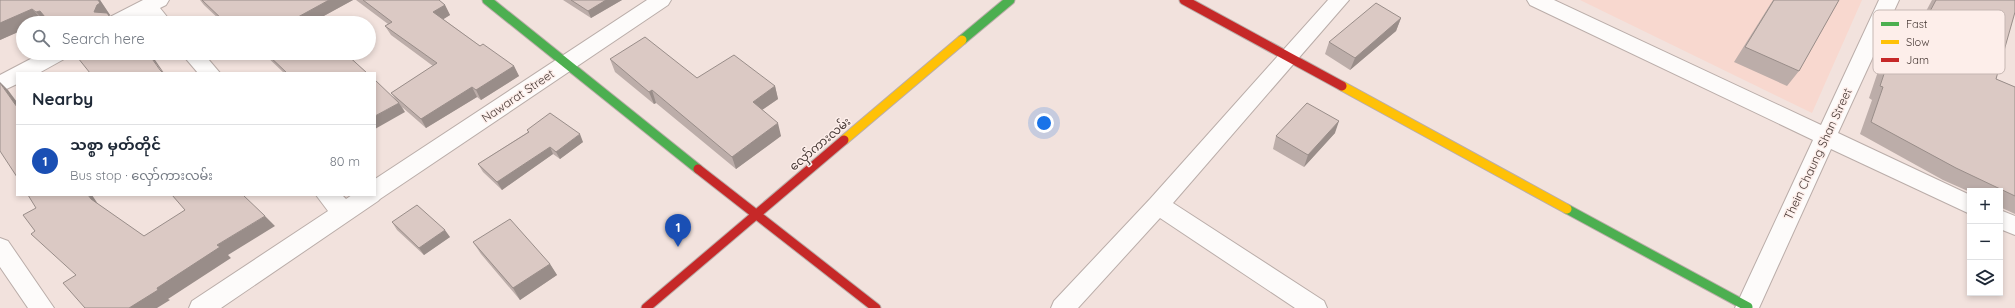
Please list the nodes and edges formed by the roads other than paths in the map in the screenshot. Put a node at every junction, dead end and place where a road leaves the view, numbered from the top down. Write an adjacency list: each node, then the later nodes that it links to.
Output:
1 (486, 0): 16 (street)
2 (660, 0): 16 (street, Nawarat Street)
3 (1010, 0): 28 (street, လှော်ကားလမ်း)
4 (1184, 0): 13 (street)
5 (1339, 0): 13 (street)
6 (1537, 0): 21 (street)
7 (1889, 0): 9 (street, Thein Chaung Shan Street)
8 (152, 3): 10 (street); 11 (street)
9 (1884, 10)
10 (128, 16)
11 (158, 16)
12 (1873, 34): 21 (street, Thein Chaung Shan Street)
13 (1290, 57): 26 (street); 38 (street)
14 (46, 60): 17 (street)
15 (198, 60): 18 (street)
16 (565, 64): 22 (street, Nawarat Street); 28 (street)
17 (24, 72)
18 (209, 72)
19 (16, 76): 20 (street)
20 (0, 84)
21 (1825, 136): 25 (street); 38 (street, Thein Chaung Shan Street)
22 (376, 191)
23 (328, 196): 27 (street)
24 (368, 196): 27 (street)
25 (1967, 203)
26 (1158, 205): 36 (street); 37 (street)
27 (344, 212): 33 (street)
28 (755, 215): 34 (street, လှော်ကားလမ်း); 35 (street)
29 (2003, 220): 30 (street)
30 (2015, 226)
31 (0, 248): 32 (street)
32 (42, 308)
33 (201, 308)
34 (646, 308)
35 (876, 308)
36 (1063, 308)
37 (1315, 308)
38 (1748, 308)

